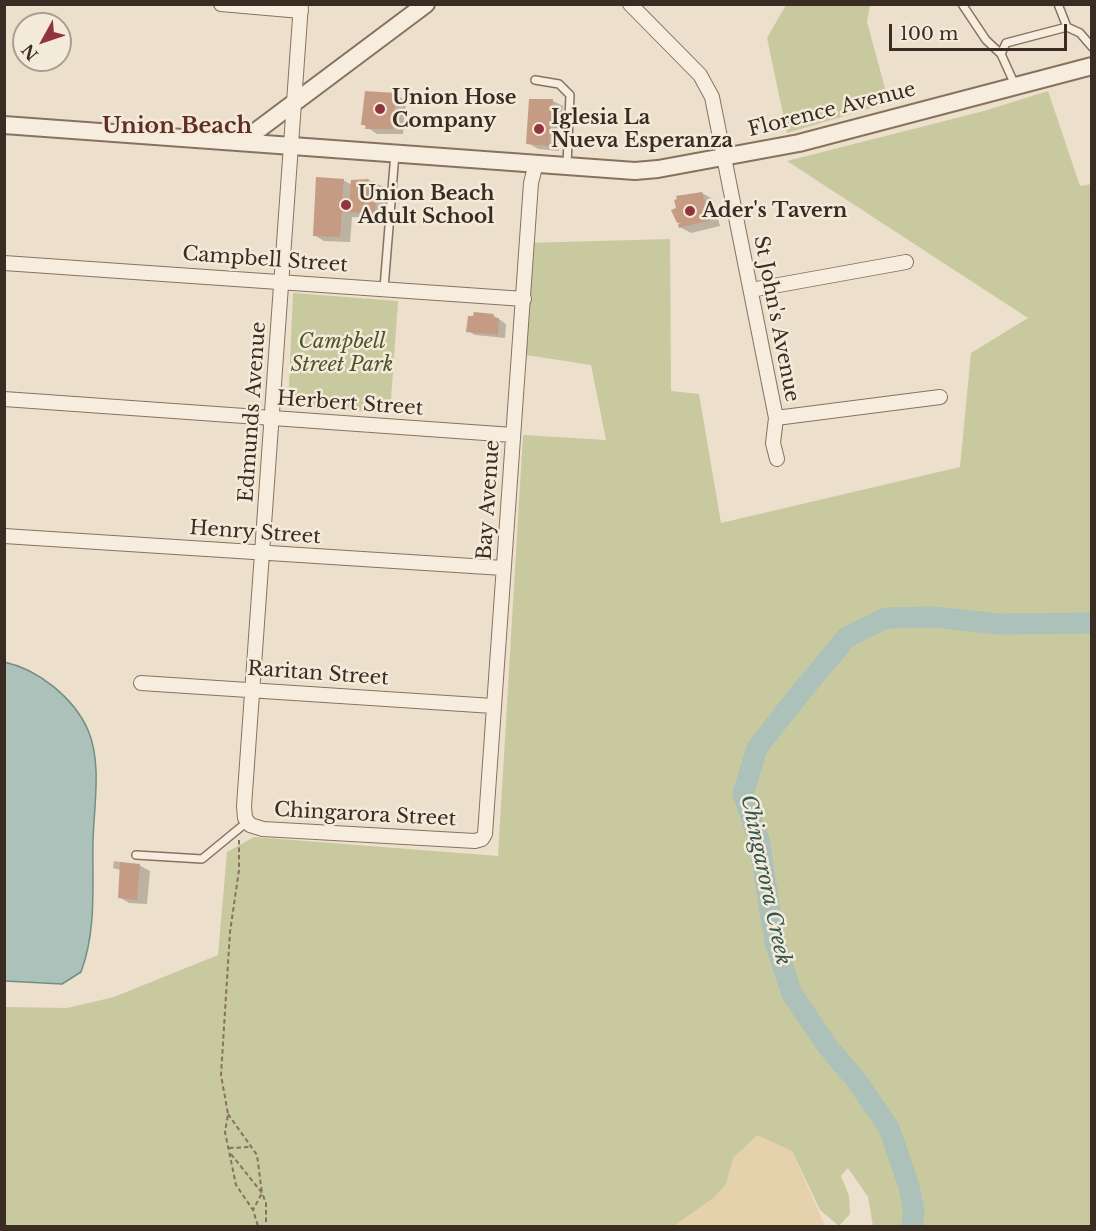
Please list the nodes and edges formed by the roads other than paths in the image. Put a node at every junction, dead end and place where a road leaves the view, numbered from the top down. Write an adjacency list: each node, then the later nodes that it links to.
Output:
1 (221, 4): 6 (street)
2 (426, 4): 13 (street)
3 (630, 4): 18 (street, St John's Avenue)
4 (962, 4): 9 (lane)
5 (1058, 4): 7 (lane)
6 (301, 8): 13 (street, Edmunds Avenue)
7 (1067, 27): 8 (lane); 9 (lane)
8 (1092, 47)
9 (1001, 54): 12 (lane)
10 (1092, 66): 12 (street, Florence Avenue)
11 (535, 80): 20 (lane)
12 (1015, 86): 18 (street, Florence Avenue)
13 (294, 105): 15 (street); 16 (street, Edmunds Avenue)
14 (4, 125): 15 (street, Florence Avenue)
15 (243, 141): 16 (street, Florence Avenue)
16 (292, 145): 17 (street, Florence Avenue); 23 (street, Edmunds Avenue)
17 (395, 153): 19 (street, Florence Avenue); 24 (lane)
18 (725, 157): 20 (street, Florence Avenue); 25 (street, St John's Avenue)
19 (536, 163): 20 (street, Florence Avenue); 26 (street, Bay Avenue)
20 (567, 165)
21 (906, 262): 25 (street)
22 (4, 263): 23 (street, Campbell Street)
23 (282, 281): 24 (street, Campbell Street); 29 (street, Edmunds Avenue)
24 (384, 288): 26 (street, Campbell Street)
25 (751, 290): 30 (street, St John's Avenue)
26 (524, 299): 31 (street, Bay Avenue)
27 (940, 397): 30 (street)
28 (4, 399): 29 (street, Herbert Street)
29 (271, 418): 31 (street, Herbert Street); 34 (street, Edmunds Avenue)
30 (776, 418): 32 (street, St John's Avenue)
31 (513, 435): 35 (street, Bay Avenue)
32 (777, 459)
33 (4, 536): 34 (street, Henry Street)
34 (263, 552): 35 (street, Henry Street); 37 (street, Edmunds Avenue)
35 (503, 568): 38 (street, Bay Avenue)
36 (141, 683): 37 (street, Raritan Street)
37 (253, 690): 38 (street, Raritan Street); 39 (street, Edmunds Avenue)
38 (493, 706): 40 (street, Bay Avenue)
39 (243, 825): 40 (street, Chingarora Street); 41 (lane)
40 (482, 840)
41 (136, 855)

